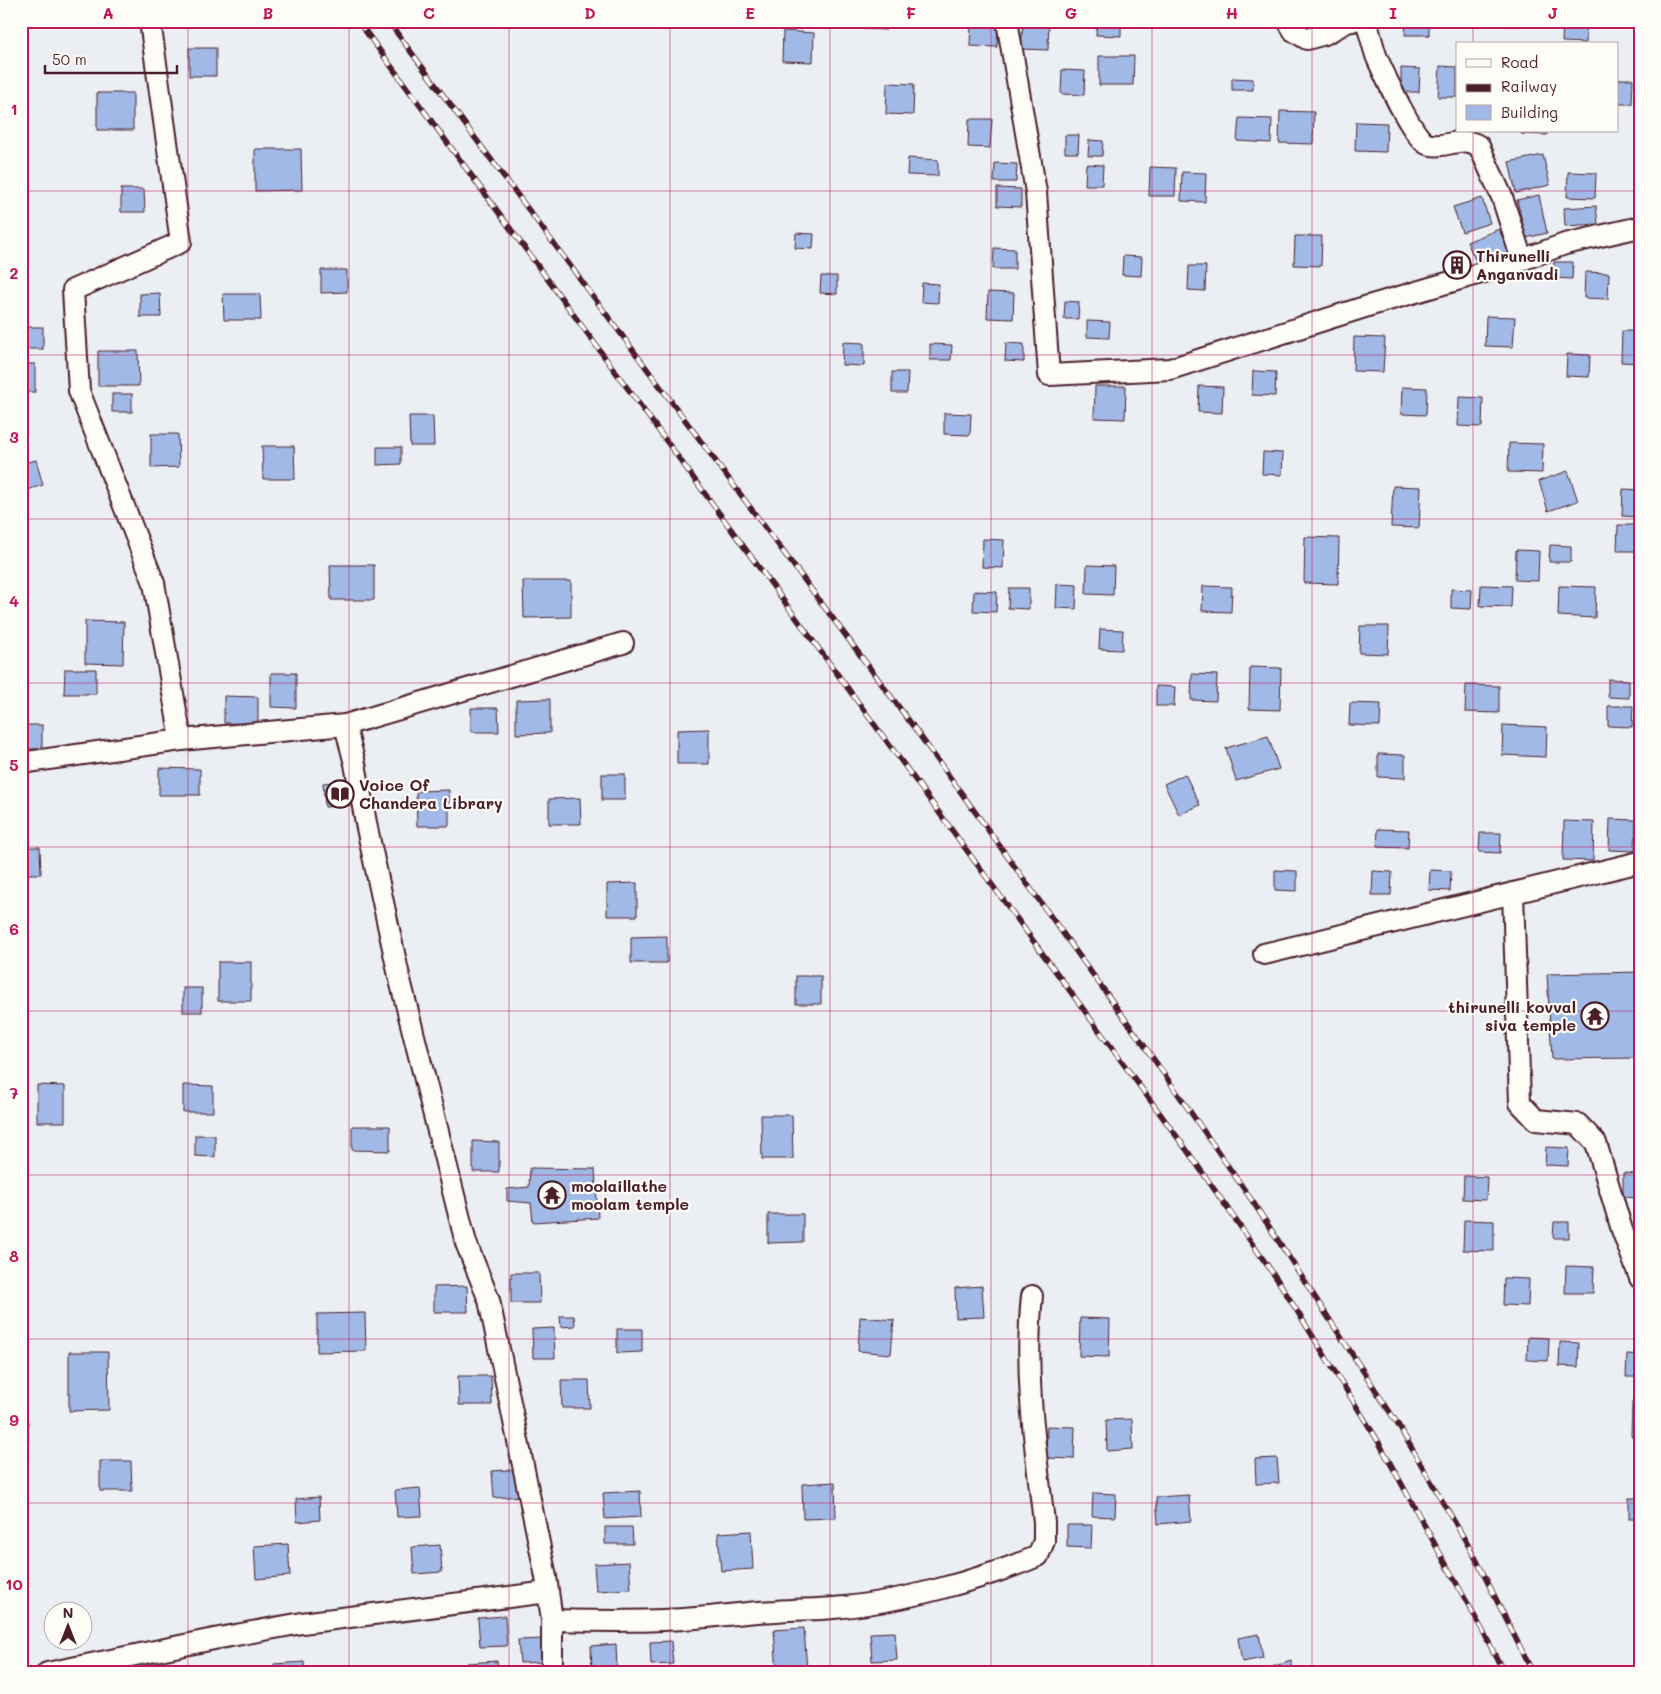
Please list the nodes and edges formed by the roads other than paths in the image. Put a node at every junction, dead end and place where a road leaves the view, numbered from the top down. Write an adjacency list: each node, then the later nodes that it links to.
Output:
1 (150, 21): 10 (street)
2 (1008, 21): 7 (street)
3 (1288, 21): 4 (street)
4 (1353, 21)
5 (1366, 21): 7 (street)
6 (1640, 227): 7 (street)
7 (1522, 260)
8 (622, 643): 9 (street)
9 (345, 725): 10 (street); 17 (street)
10 (181, 740): 11 (street)
11 (21, 763)
12 (1640, 862): 13 (street)
13 (1513, 893): 14 (street); 15 (street)
14 (1264, 954)
15 (1640, 1278)
16 (1032, 1296): 18 (street)
17 (548, 1592): 18 (street); 19 (street)
18 (552, 1620): 20 (street)
19 (47, 1673)
20 (552, 1673)

